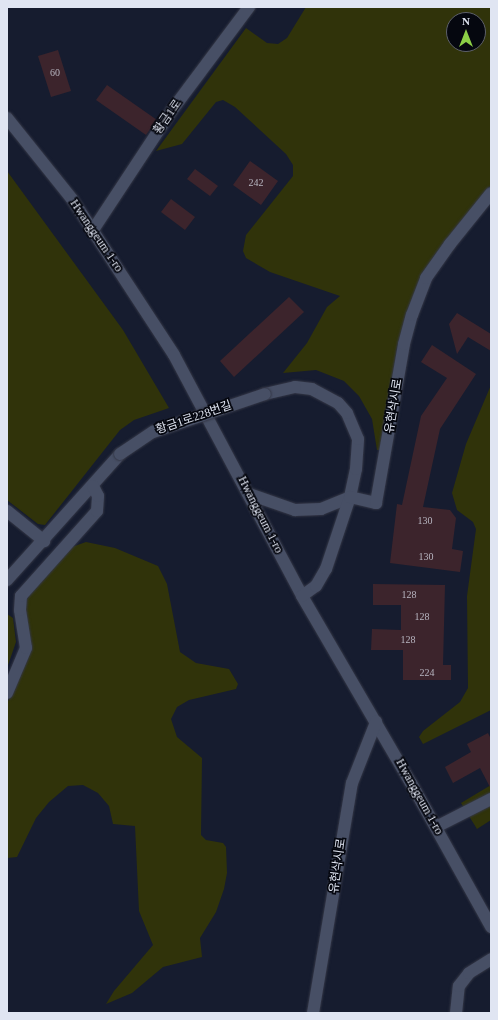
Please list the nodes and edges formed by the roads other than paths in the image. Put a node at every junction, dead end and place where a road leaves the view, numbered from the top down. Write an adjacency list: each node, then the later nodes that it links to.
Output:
1 (249, 7): 4 (street, 황금1로)
2 (7, 118): 4 (street, Hwanggeum 1-ro)
3 (491, 193): 7 (street, 유현삭시로)
4 (93, 230): 6 (street, Hwanggeum 1-ro)
5 (92, 486): 7 (street, 황금1로228번길, bridge); 9 (street, 황금1로228번길); 12 (street)
6 (249, 494): 7 (street); 11 (street, Hwanggeum 1-ro)
7 (350, 497): 11 (street)
8 (7, 511): 9 (street)
9 (44, 541): 10 (street, 황금1로228번길)
10 (7, 580)
11 (302, 596): 13 (street, Hwanggeum 1-ro)
12 (7, 693)
13 (376, 722): 15 (street, Hwanggeum 1-ro); 18 (street, 유현삭시로)
14 (491, 799): 15 (street)
15 (436, 827): 16 (street, Hwanggeum 1-ro)
16 (491, 927)
17 (491, 959): 19 (street)
18 (313, 1013)
19 (456, 1013)

